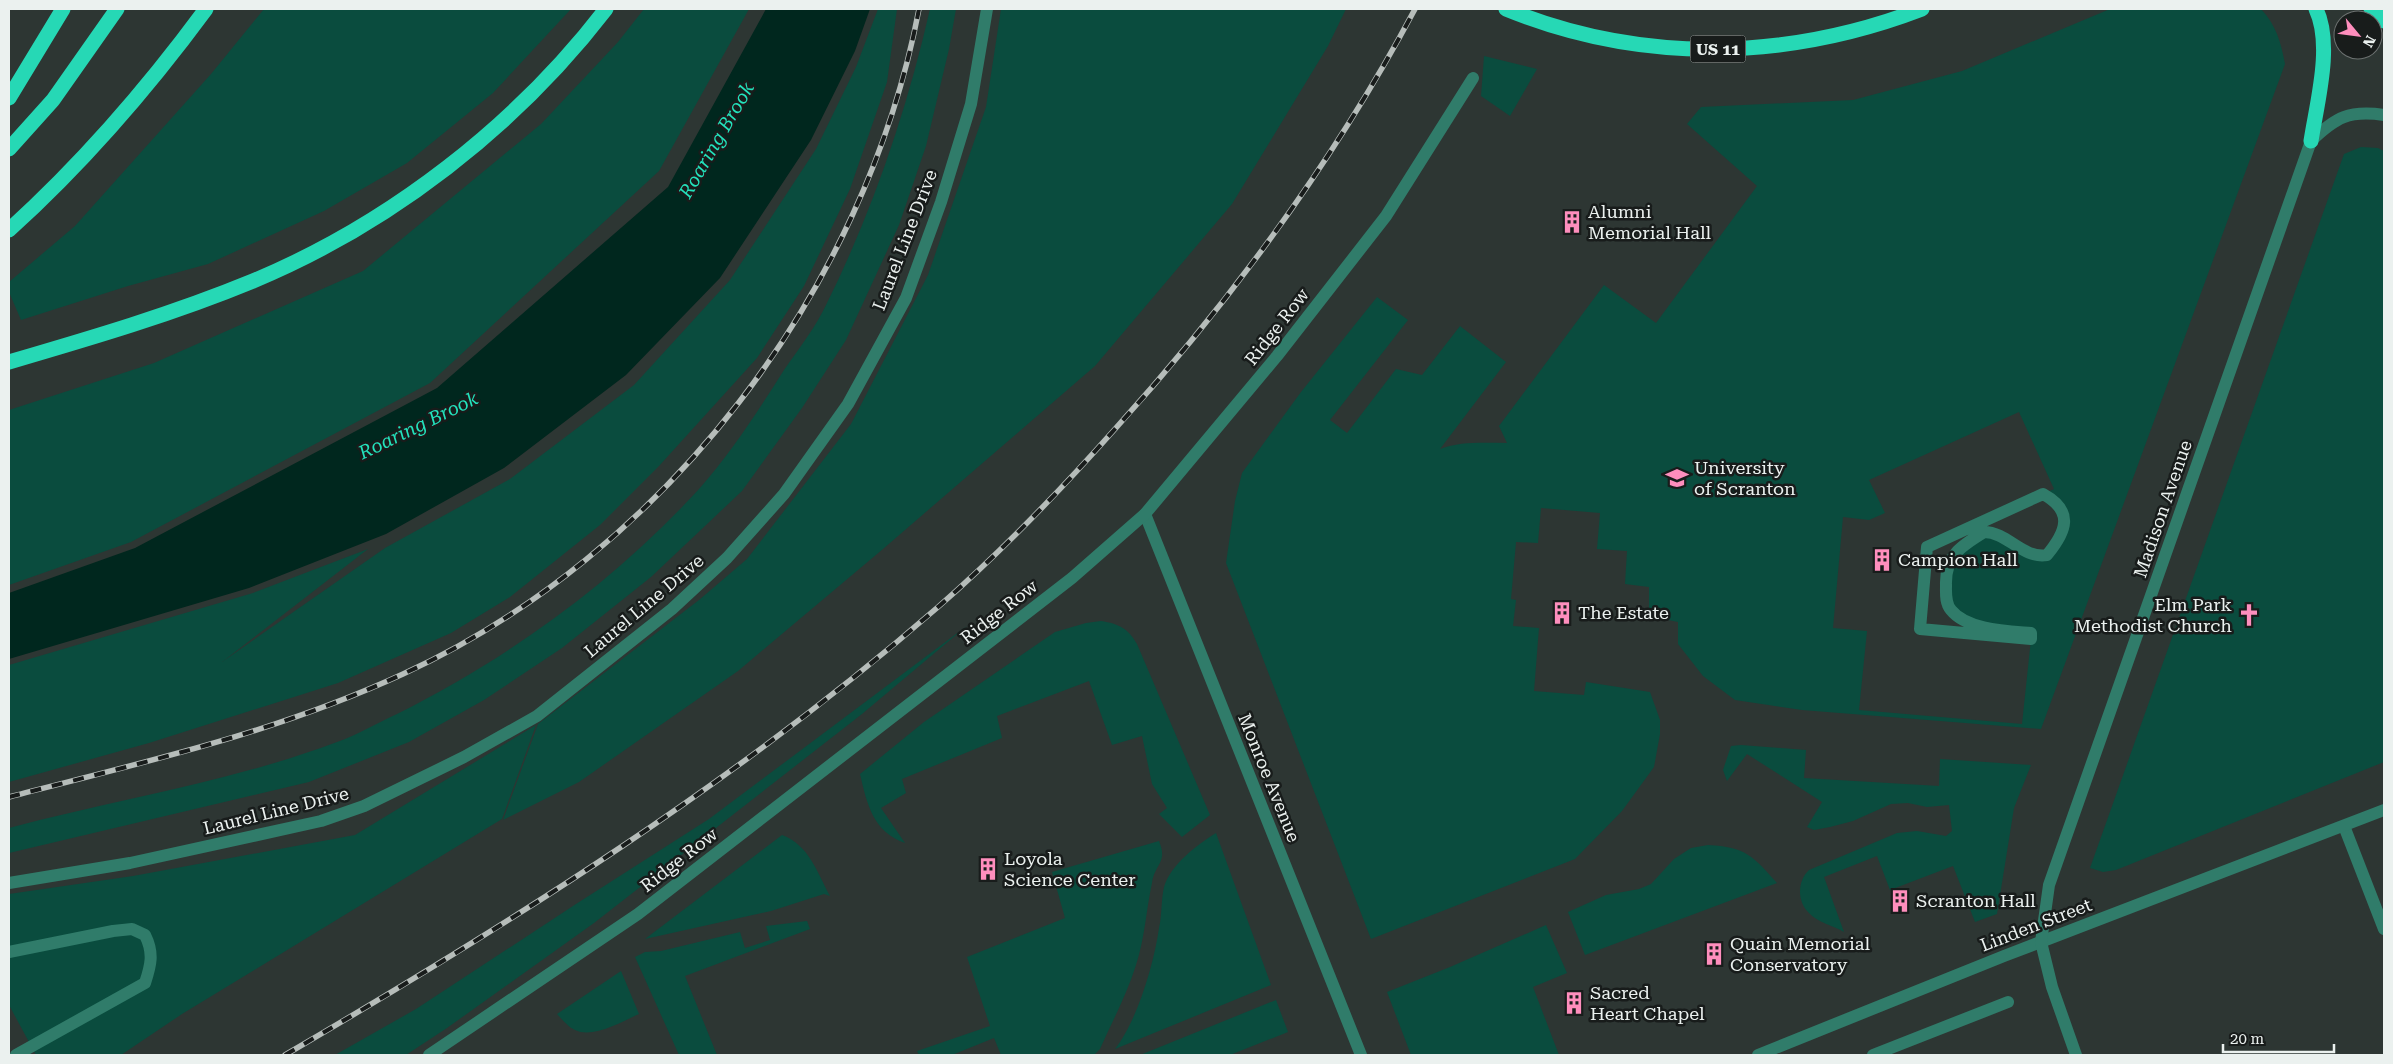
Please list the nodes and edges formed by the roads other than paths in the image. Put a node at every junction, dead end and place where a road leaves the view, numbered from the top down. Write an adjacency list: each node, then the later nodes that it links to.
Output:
1 (64, 9): 12 (highway)
2 (117, 9): 15 (highway)
3 (206, 9): 16 (highway)
4 (606, 9): 17 (highway)
5 (988, 9): 22 (street, Laurel Line Drive)
6 (1506, 9): 7 (highway, US 11)
7 (1922, 9)
8 (2316, 9): 14 (highway)
9 (2372, 9): 10 (highway)
10 (2384, 21)
11 (1473, 78): 18 (street, Ridge Row)
12 (9, 98)
13 (2384, 115): 14 (street, Madison Avenue)
14 (2311, 141): 24 (street, Madison Avenue)
15 (9, 149)
16 (9, 230)
17 (9, 362)
18 (1145, 514): 28 (street, Ridge Row); 29 (street, Monroe Avenue)
19 (2031, 634): 19 (street)
20 (2384, 810): 21 (street, Linden Street)
21 (2344, 826): 23 (street); 24 (street, Linden Street)
22 (9, 883)
23 (2384, 929)
24 (2041, 942): 30 (street, Linden Street); 32 (street, Madison Avenue)
25 (9, 952): 27 (street)
26 (2008, 1002): 31 (street)
27 (16, 1055)
28 (429, 1055)
29 (1361, 1055)
30 (1758, 1055)
31 (1873, 1055)
32 (2076, 1055)

